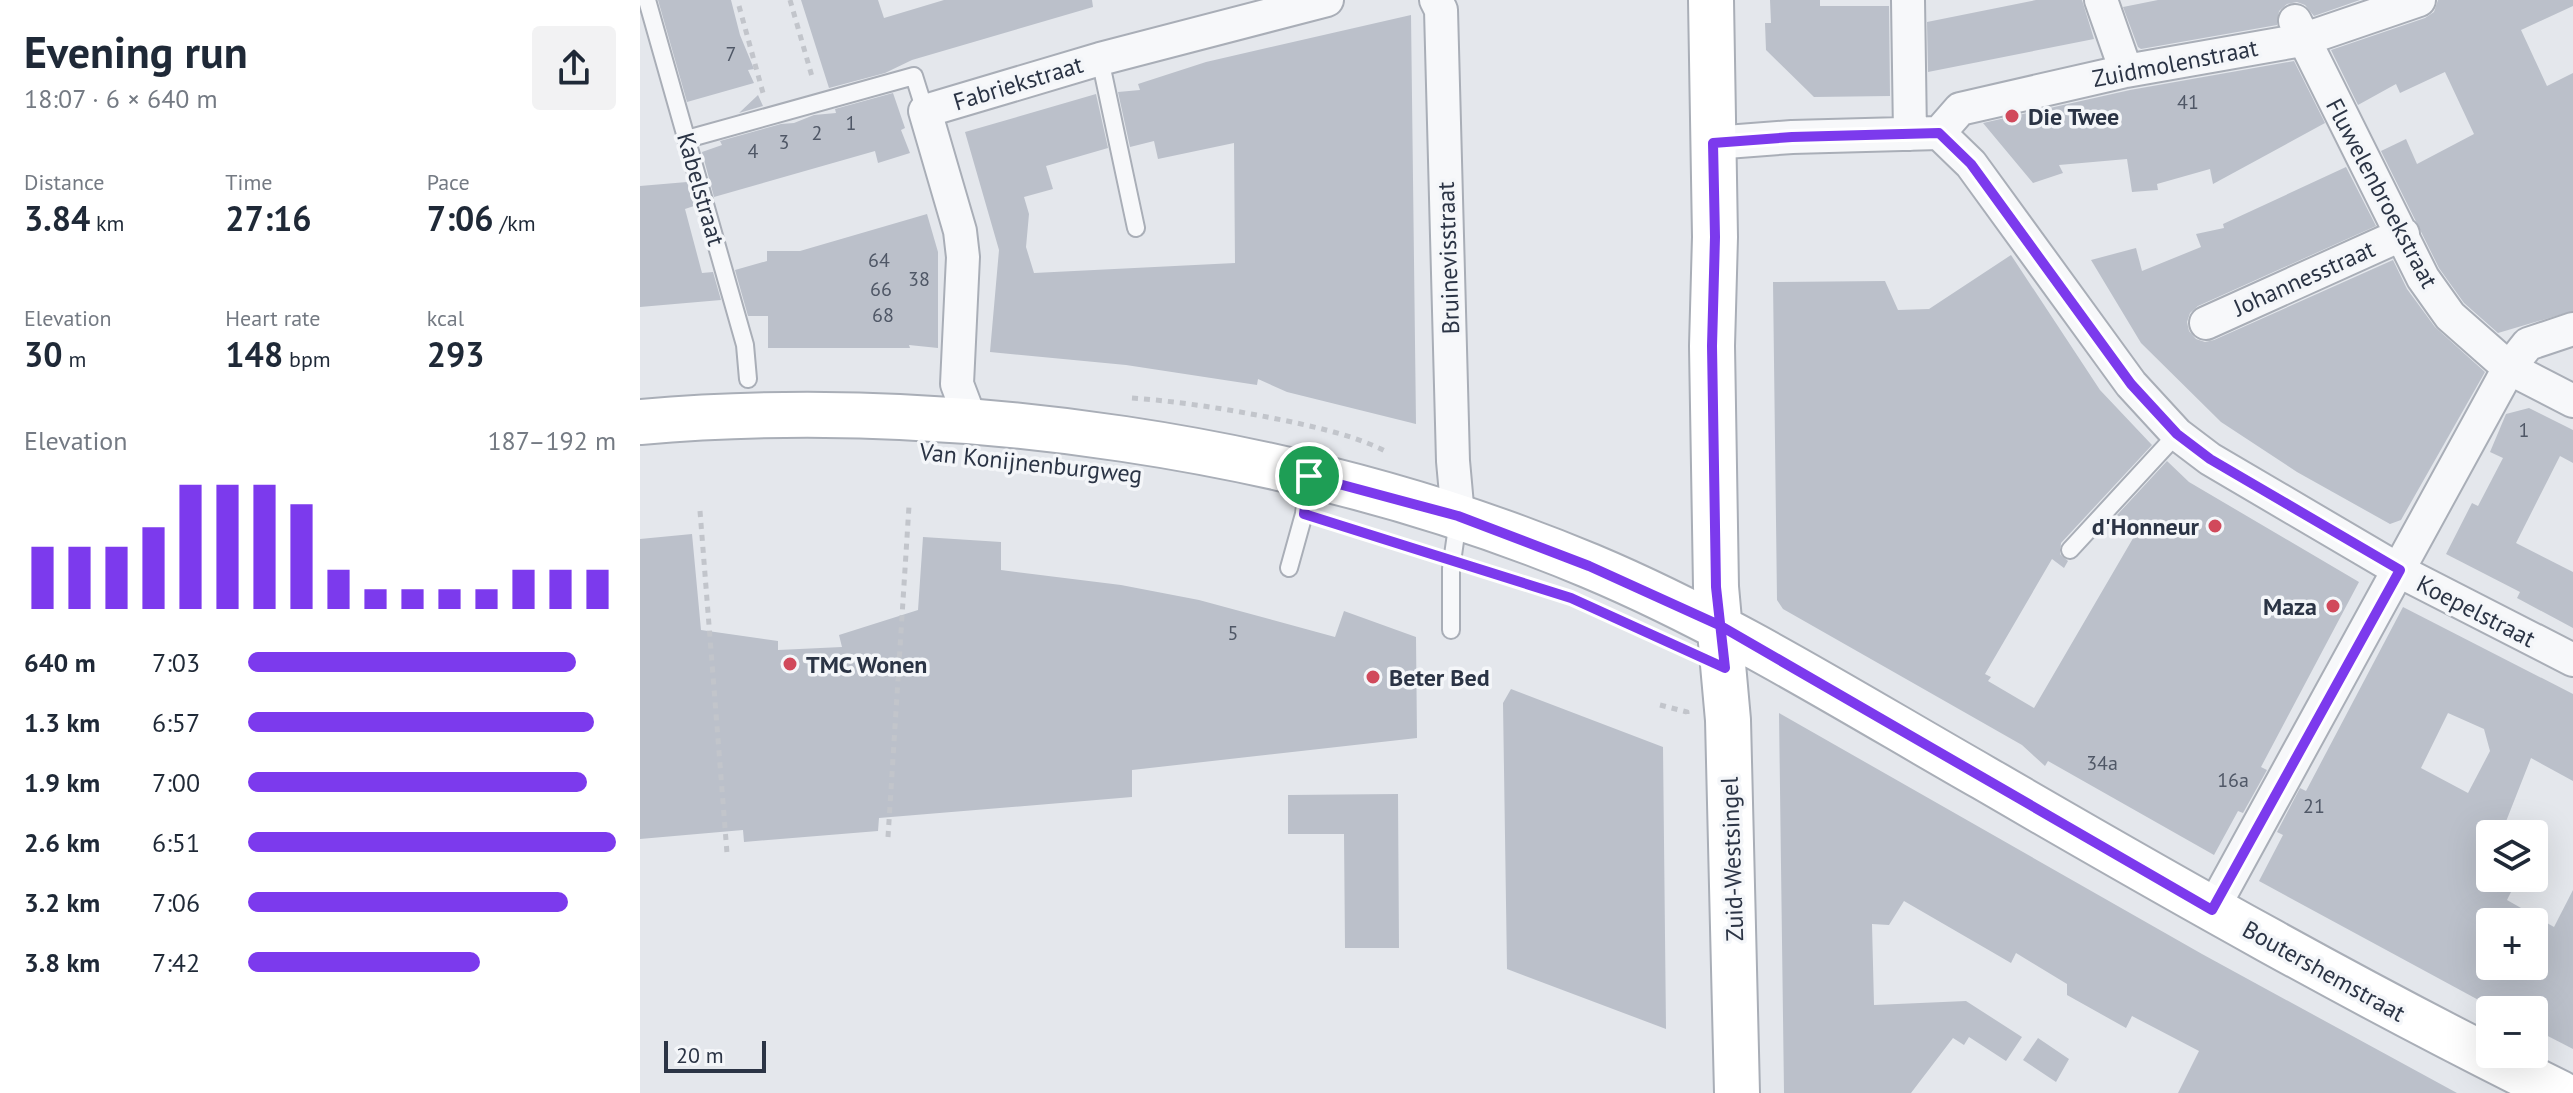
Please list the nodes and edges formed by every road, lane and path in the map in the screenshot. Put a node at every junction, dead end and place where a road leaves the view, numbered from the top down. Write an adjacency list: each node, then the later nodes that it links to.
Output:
1 (647, 0): 17 (lane, Kabelstraat)
2 (790, 0): 13 (path)
3 (1327, 0): 11 (street, Fabriekstraat)
4 (1436, 0): 32 (street, Bruinevisstraat)
5 (1711, 0): 18 (main road, Zuid-Westsingel)
6 (1908, 0): 16 (street)
7 (2101, 0): 12 (street)
8 (2419, 0): 10 (street, Zuidmolenstraat)
9 (739, 6): 15 (path)
10 (2298, 30): 12 (street, Zuidmolenstraat); 20 (street, Fluwelenbroekstraat)
11 (1100, 59): 14 (street, Fabriekstraat); 19 (lane)
12 (2126, 71): 16 (street, Zuidmolenstraat)
13 (820, 101): 14 (lane); 15 (lane)
14 (925, 111): 26 (street, Fabriekstraat)
15 (770, 116): 17 (lane)
16 (1924, 134): 18 (street); 28 (street, Koepelstraat)
17 (687, 139): 24 (lane, Kabelstraat)
18 (1713, 143): 36 (main road, Zuid-Westsingel)
19 (1136, 228)
20 (2403, 234): 21 (street, Johannesstraat); 23 (street, Fluwelenbroekstraat)
21 (2206, 323)
22 (2573, 329): 23 (street)
23 (2509, 368): 25 (street, Fluwelenbroekstraat); 35 (street)
24 (748, 379)
25 (2573, 401)
26 (971, 421): 27 (main road, Van Konijnenburgweg); 29 (main road, Van Konijnenburgweg)
27 (640, 422)
28 (2177, 434): 33 (lane); 35 (street, Koepelstraat)
29 (1309, 476): 32 (main road, Van Konijnenburgweg); 34 (lane)
30 (909, 506): 39 (path)
31 (700, 511): 40 (path)
32 (1458, 516): 36 (main road, Van Konijnenburgweg); 37 (lane)
33 (2070, 550)
34 (1289, 568)
35 (2400, 570): 38 (street, Koepelstraat); 41 (street)
36 (1719, 625): 41 (main road, Boutershemstraat); 42 (main road, Zuid-Westsingel)
37 (1451, 630)
38 (2573, 660)
39 (888, 837)
40 (727, 853)
41 (2212, 910): 43 (main road, Boutershemstraat)
42 (1737, 1093)
43 (2560, 1093)

